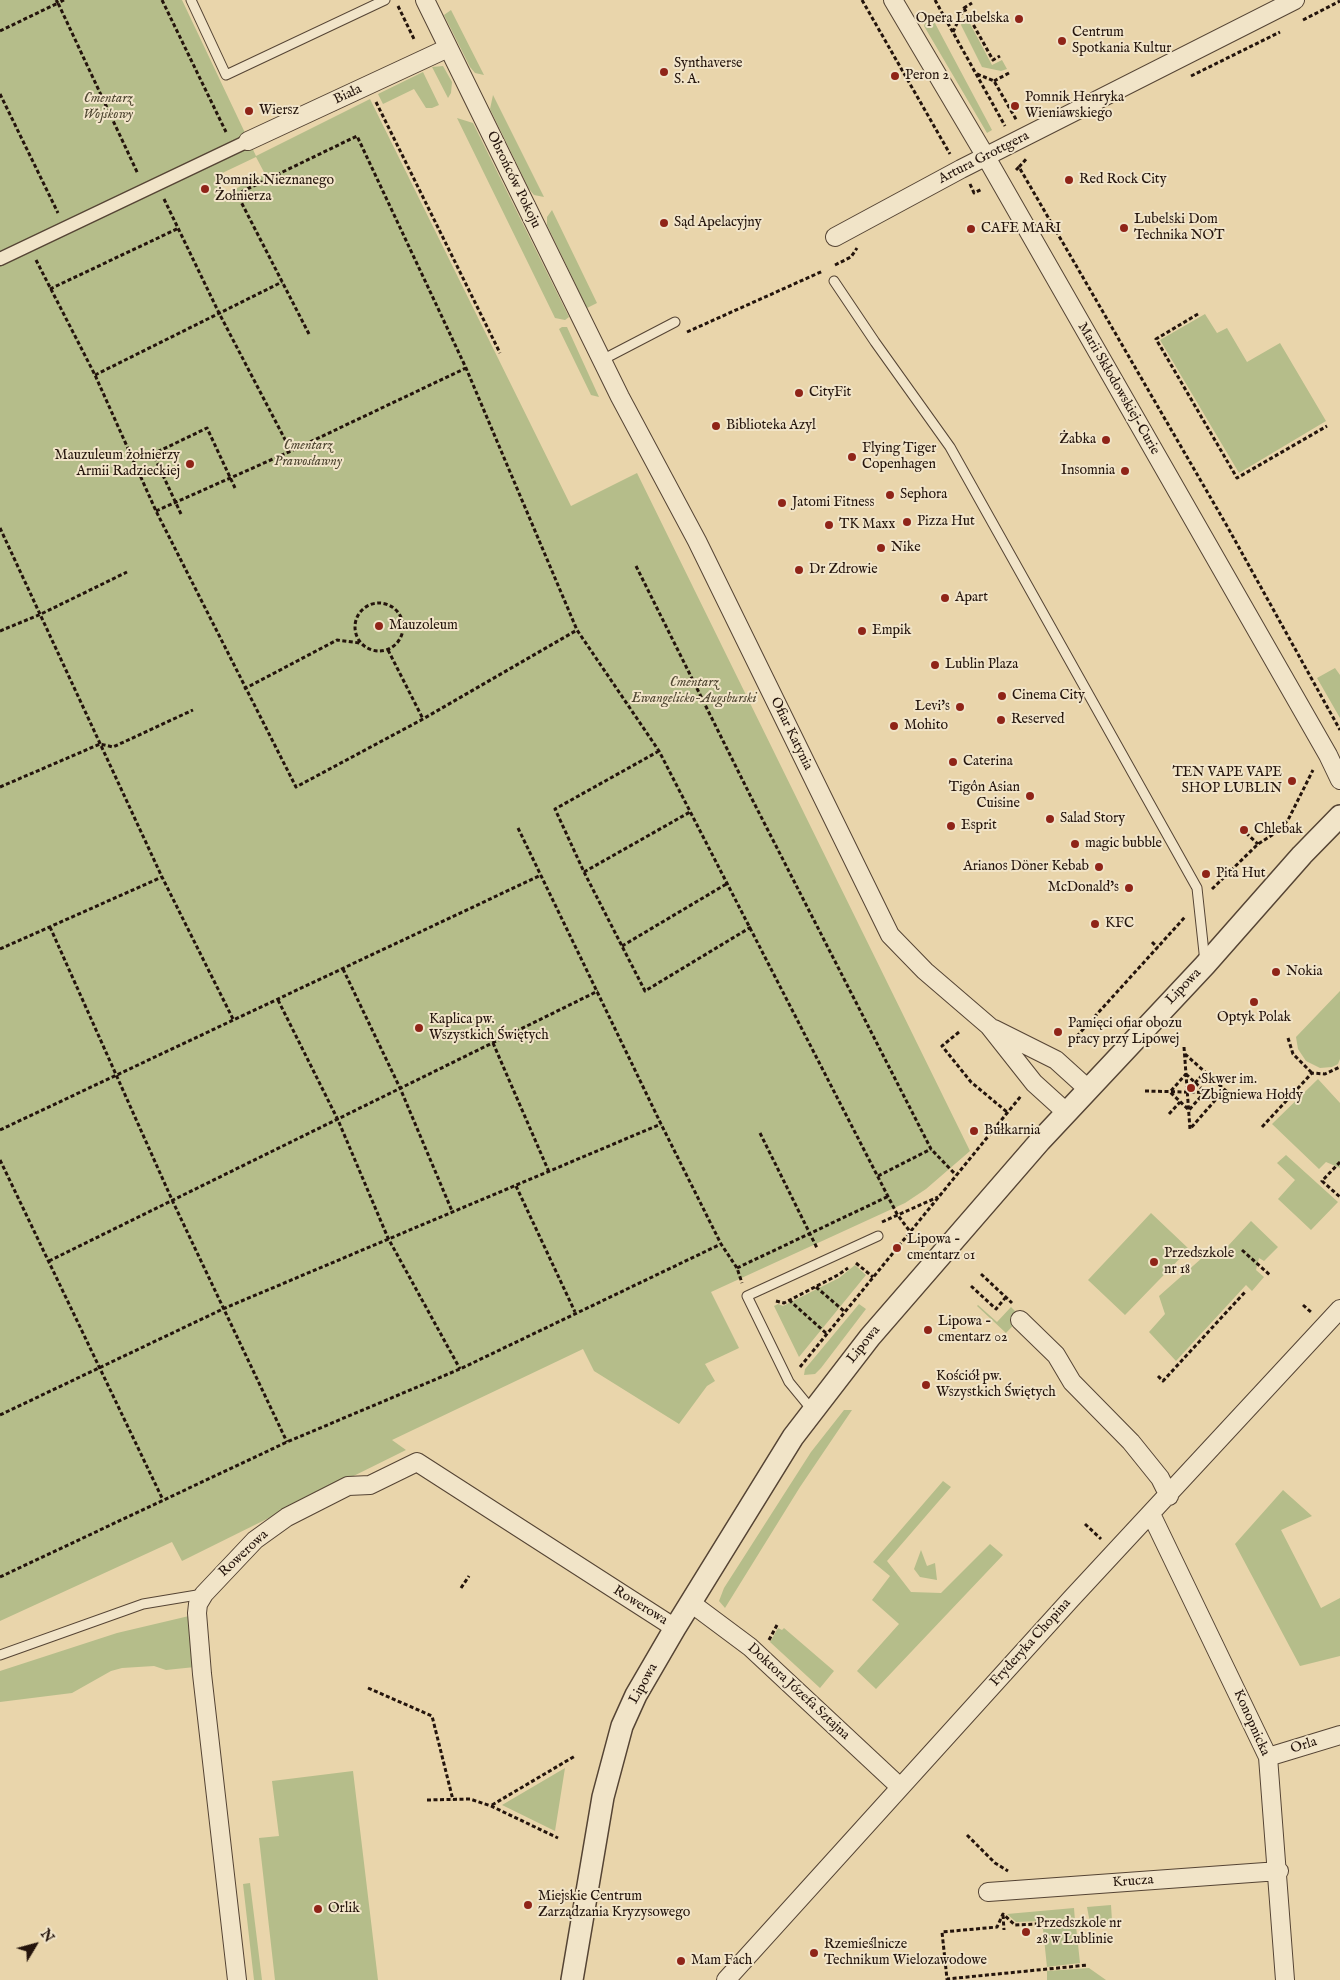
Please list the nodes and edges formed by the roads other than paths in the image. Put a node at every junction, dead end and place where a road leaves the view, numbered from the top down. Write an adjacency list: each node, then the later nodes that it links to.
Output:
1 (190, 0): 2 (lane)
2 (386, 0)
3 (425, 0): 6 (street, Obrońców Pokoju)
4 (893, 0): 8 (street, Marii Skłodowskiej-Curie)
5 (1295, 0): 8 (street, Artura Grottgera)
6 (448, 48): 7 (street, Biała); 13 (street, Obrońców Pokoju)
7 (241, 144): 10 (street)
8 (986, 157): 9 (street, Artura Grottgera); 14 (street, Marii Skłodowskiej-Curie)
9 (835, 237)
10 (0, 259)
11 (834, 281): 16 (lane)
12 (675, 322): 13 (lane)
13 (602, 360): 17 (street, Ofiar Katynia)
14 (1340, 780)
15 (1340, 816): 16 (street, Lipowa)
16 (1205, 965): 18 (street, Lipowa)
17 (989, 1026): 18 (street, Ofiar Katynia); 19 (street, Ofiar Katynia)
18 (1088, 1089): 19 (street, Lipowa)
19 (1066, 1112): 23 (street, Lipowa)
20 (878, 1236): 23 (lane)
21 (1340, 1309): 24 (street, Fryderyka Chopina)
22 (1019, 1314): 24 (street)
23 (812, 1410): 27 (street, Lipowa)
24 (1169, 1496): 25 (street, Fryderyka Chopina)
25 (1151, 1514): 31 (street, Konopnicka); 32 (street, Fryderyka Chopina)
26 (204, 1594): 28 (street, Rowerowa); 29 (lane); 35 (street, Rowerowa)
27 (691, 1603): 28 (street, Lipowa); 32 (street, Doktora Józefa Sztajna)
28 (675, 1628): 36 (street, Lipowa)
29 (0, 1655)
30 (1340, 1735): 31 (street, Orla)
31 (1268, 1757): 33 (street, Konopnicka)
32 (900, 1787): 37 (street, Fryderyka Chopina)
33 (1279, 1871): 34 (street, Krucza); 38 (street, Konopnicka)
34 (988, 1892)
35 (237, 1980)
36 (572, 1980)
37 (726, 1980)
38 (1285, 1980)

